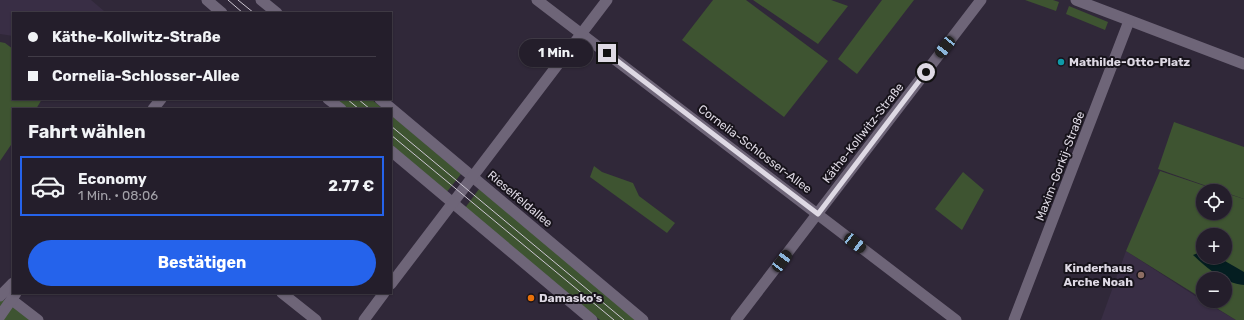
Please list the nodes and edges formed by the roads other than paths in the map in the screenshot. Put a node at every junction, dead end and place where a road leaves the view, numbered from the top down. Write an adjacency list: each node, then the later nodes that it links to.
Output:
1 (207, 0): 7 (street)
2 (261, 0): 8 (street)
3 (537, 0): 10 (street, Cornelia-Schlosser-Allee)
4 (607, 0): 10 (street)
5 (980, 0): 20 (street, Käthe-Kollwitz-Straße)
6 (1076, 0): 9 (street)
7 (221, 12)
8 (276, 12)
9 (1128, 21): 11 (street); 35 (street, Maxim-Gorkij-Straße)
10 (582, 34): 18 (street); 20 (street, Cornelia-Schlosser-Allee)
11 (1244, 64)
12 (329, 100): 14 (street)
13 (381, 100): 15 (street, Rieselfeldallee)
14 (340, 108)
15 (391, 108)
16 (392, 109): 18 (street, Rieselfeldallee)
17 (392, 152): 19 (street)
18 (473, 177): 19 (street); 32 (street, Rieselfeldallee)
19 (453, 204): 21 (street); 31 (street)
20 (818, 214): 33 (street, Käthe-Kollwitz-Straße); 34 (street, Cornelia-Schlosser-Allee)
21 (392, 283)
22 (12, 284): 25 (street)
23 (283, 294): 29 (street)
24 (383, 294): 30 (street)
25 (0, 296)
26 (14, 297): 27 (street); 28 (street)
27 (2, 313)
28 (38, 320)
29 (316, 320)
30 (364, 320)
31 (592, 320)
32 (643, 320)
33 (736, 320)
34 (956, 320)
35 (1014, 320)

